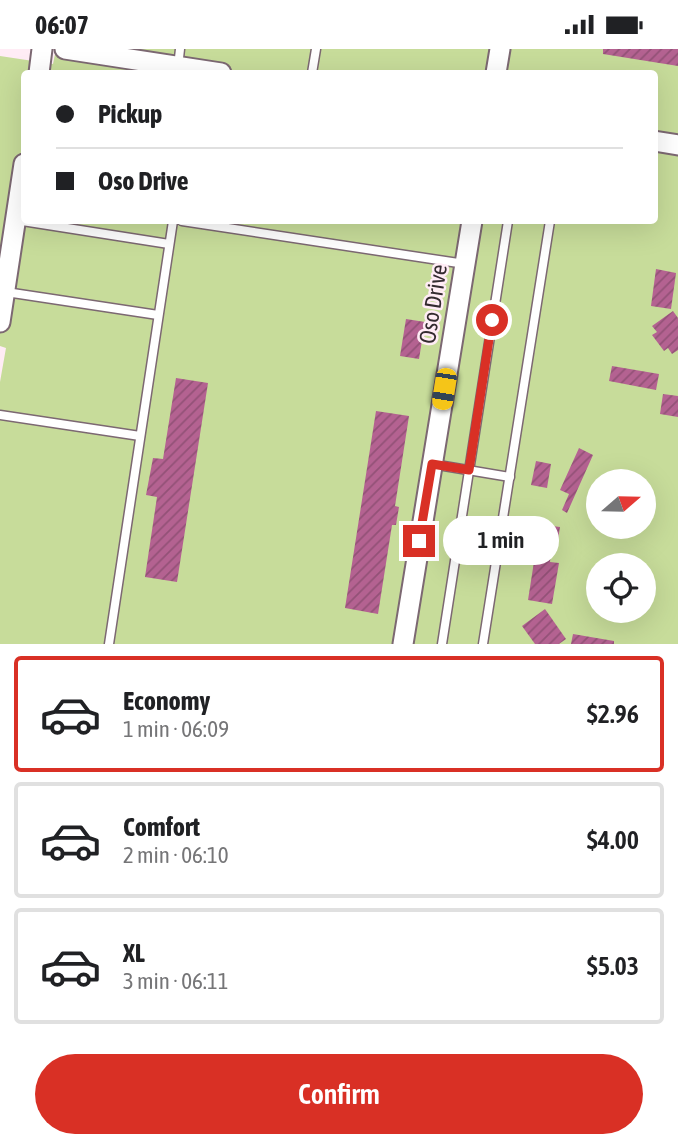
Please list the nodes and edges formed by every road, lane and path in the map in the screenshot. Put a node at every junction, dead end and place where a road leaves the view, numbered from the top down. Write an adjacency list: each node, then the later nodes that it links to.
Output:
1 (42, 49): 6 (street)
2 (65, 49): 5 (street)
3 (316, 49): 8 (lane)
4 (500, 49): 9 (street)
5 (187, 65): 7 (street)
6 (38, 70)
7 (208, 70)
8 (312, 70)
9 (496, 70)
10 (658, 142): 11 (street)
11 (678, 145)
12 (21, 185): 13 (street)
13 (16, 221): 14 (lane); 23 (street)
14 (21, 222)
15 (36, 224): 21 (lane)
16 (172, 224): 21 (lane)
17 (202, 224): 22 (lane)
18 (472, 224): 22 (street, Oso Drive)
19 (508, 224): 29 (lane)
20 (550, 224): 30 (lane)
21 (169, 244): 24 (lane)
22 (465, 264): 28 (street, Oso Drive)
23 (5, 292): 24 (lane); 25 (street)
24 (158, 315): 27 (lane)
25 (0, 322)
26 (0, 415): 27 (lane)
27 (140, 436): 31 (lane)
28 (432, 464): 29 (lane); 32 (street, Oso Drive)
29 (469, 470): 30 (lane); 33 (lane)
30 (510, 477): 34 (lane)
31 (109, 644)
32 (403, 644)
33 (442, 644)
34 (483, 644)

